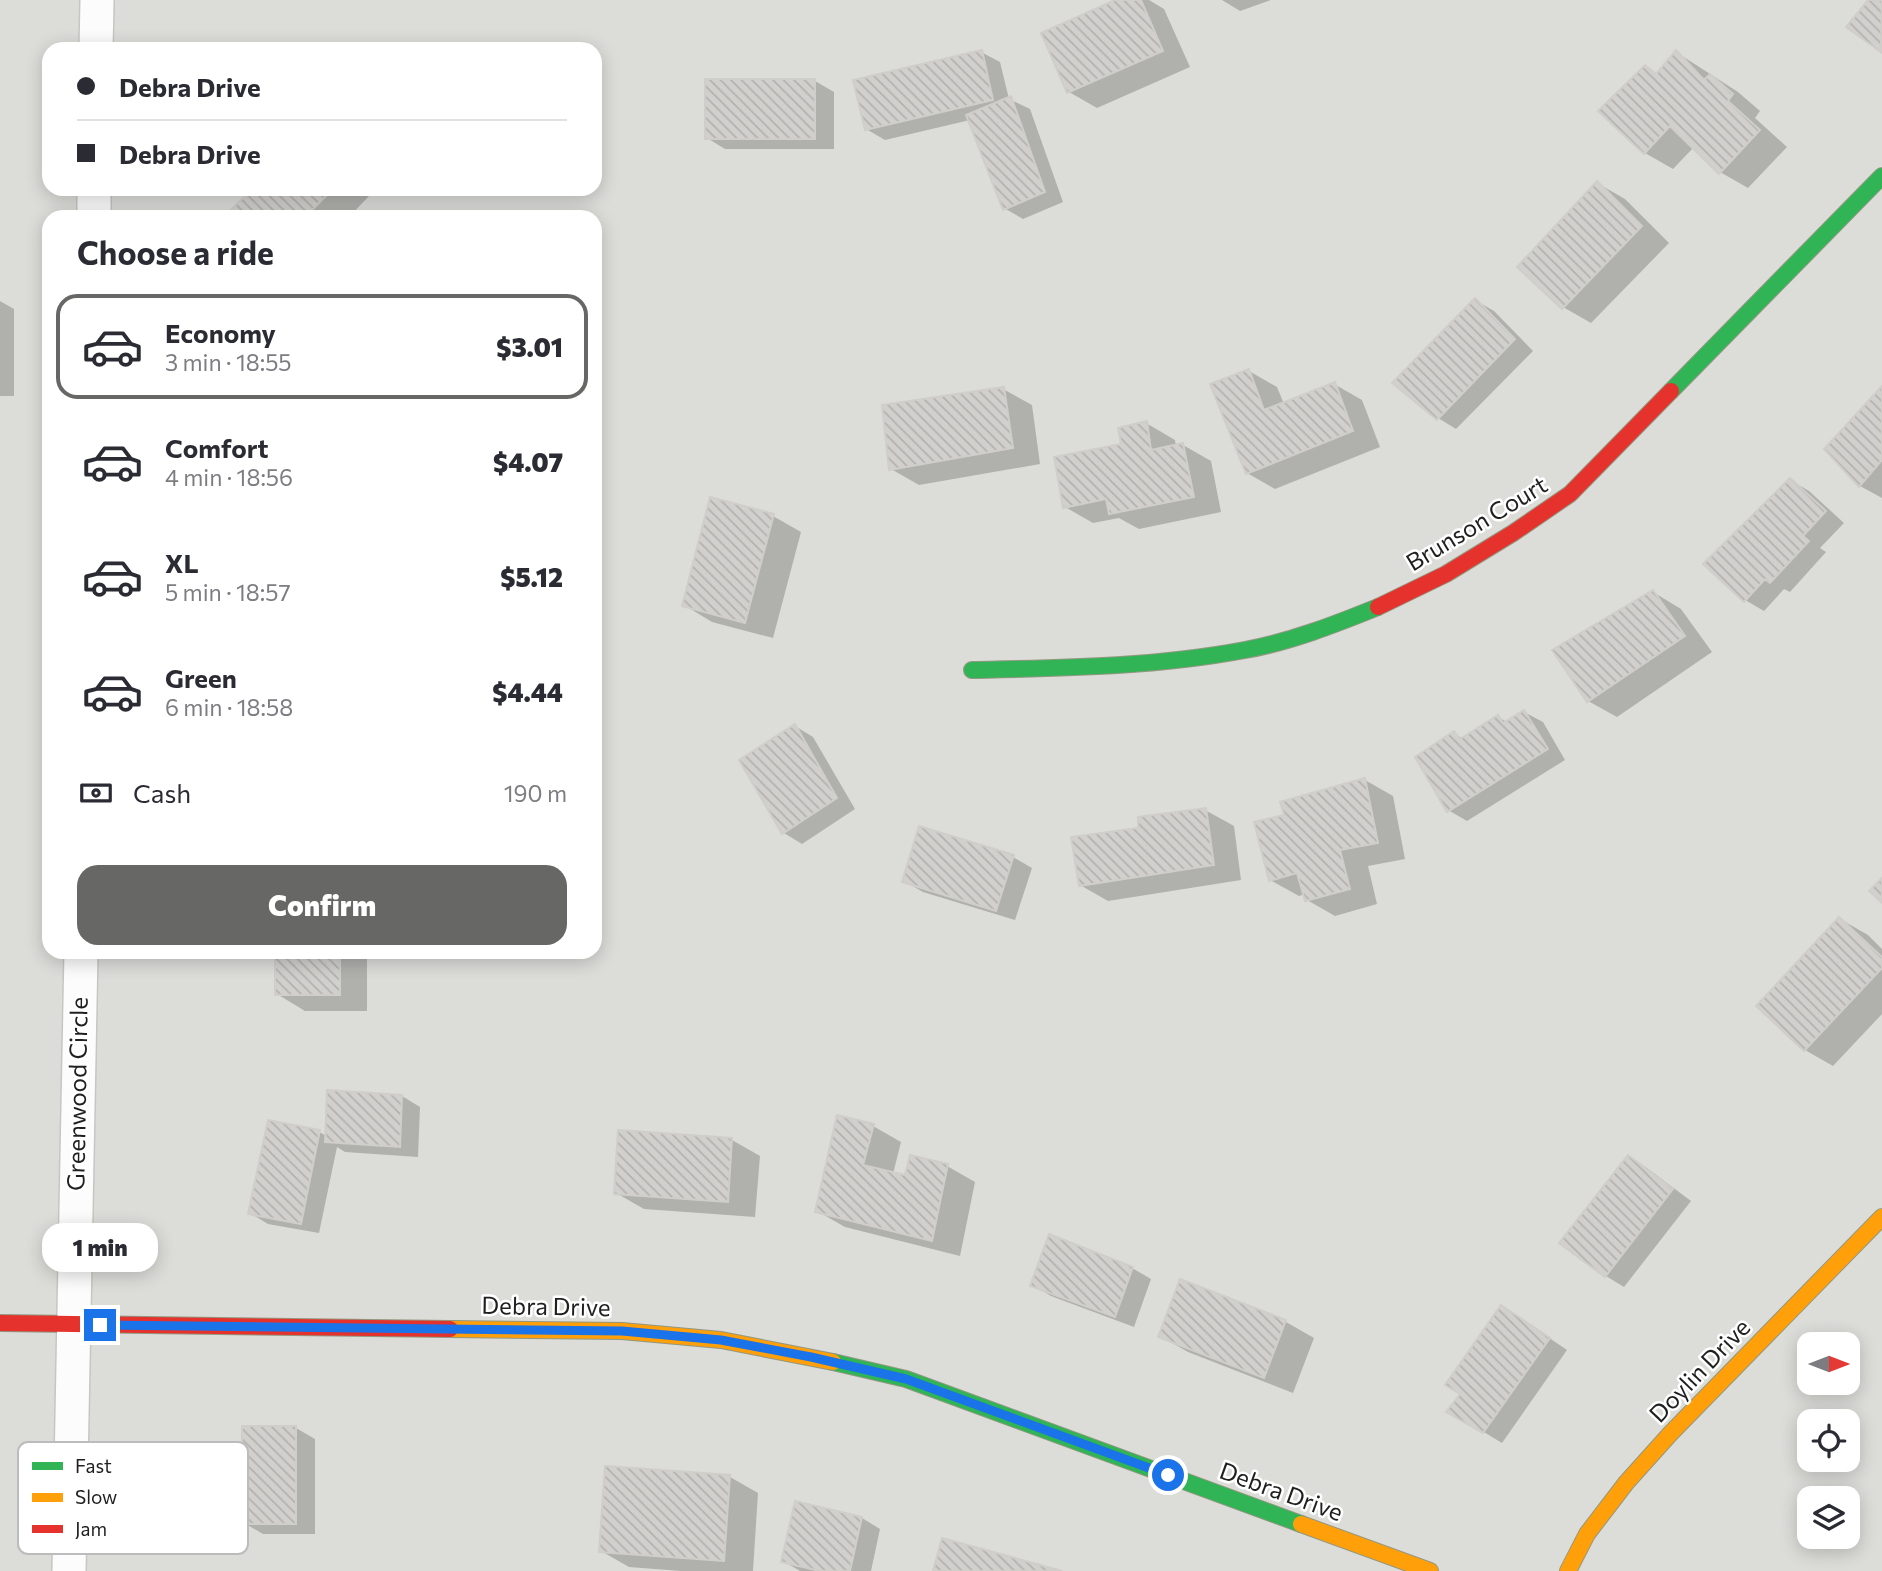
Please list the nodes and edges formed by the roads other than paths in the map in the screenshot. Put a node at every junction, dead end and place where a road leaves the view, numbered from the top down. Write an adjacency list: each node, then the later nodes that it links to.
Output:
1 (97, 0): 2 (street)
2 (96, 42)
3 (1882, 176): 4 (street, Brunson Court)
4 (972, 670)
5 (81, 959): 8 (street, Greenwood Circle)
6 (1882, 1217): 11 (street, Doylin Drive)
7 (0, 1323): 8 (street, Debra Drive)
8 (73, 1324): 9 (street, Greenwood Circle); 10 (street, Debra Drive)
9 (71, 1442)
10 (1430, 1571)
11 (1568, 1571)

